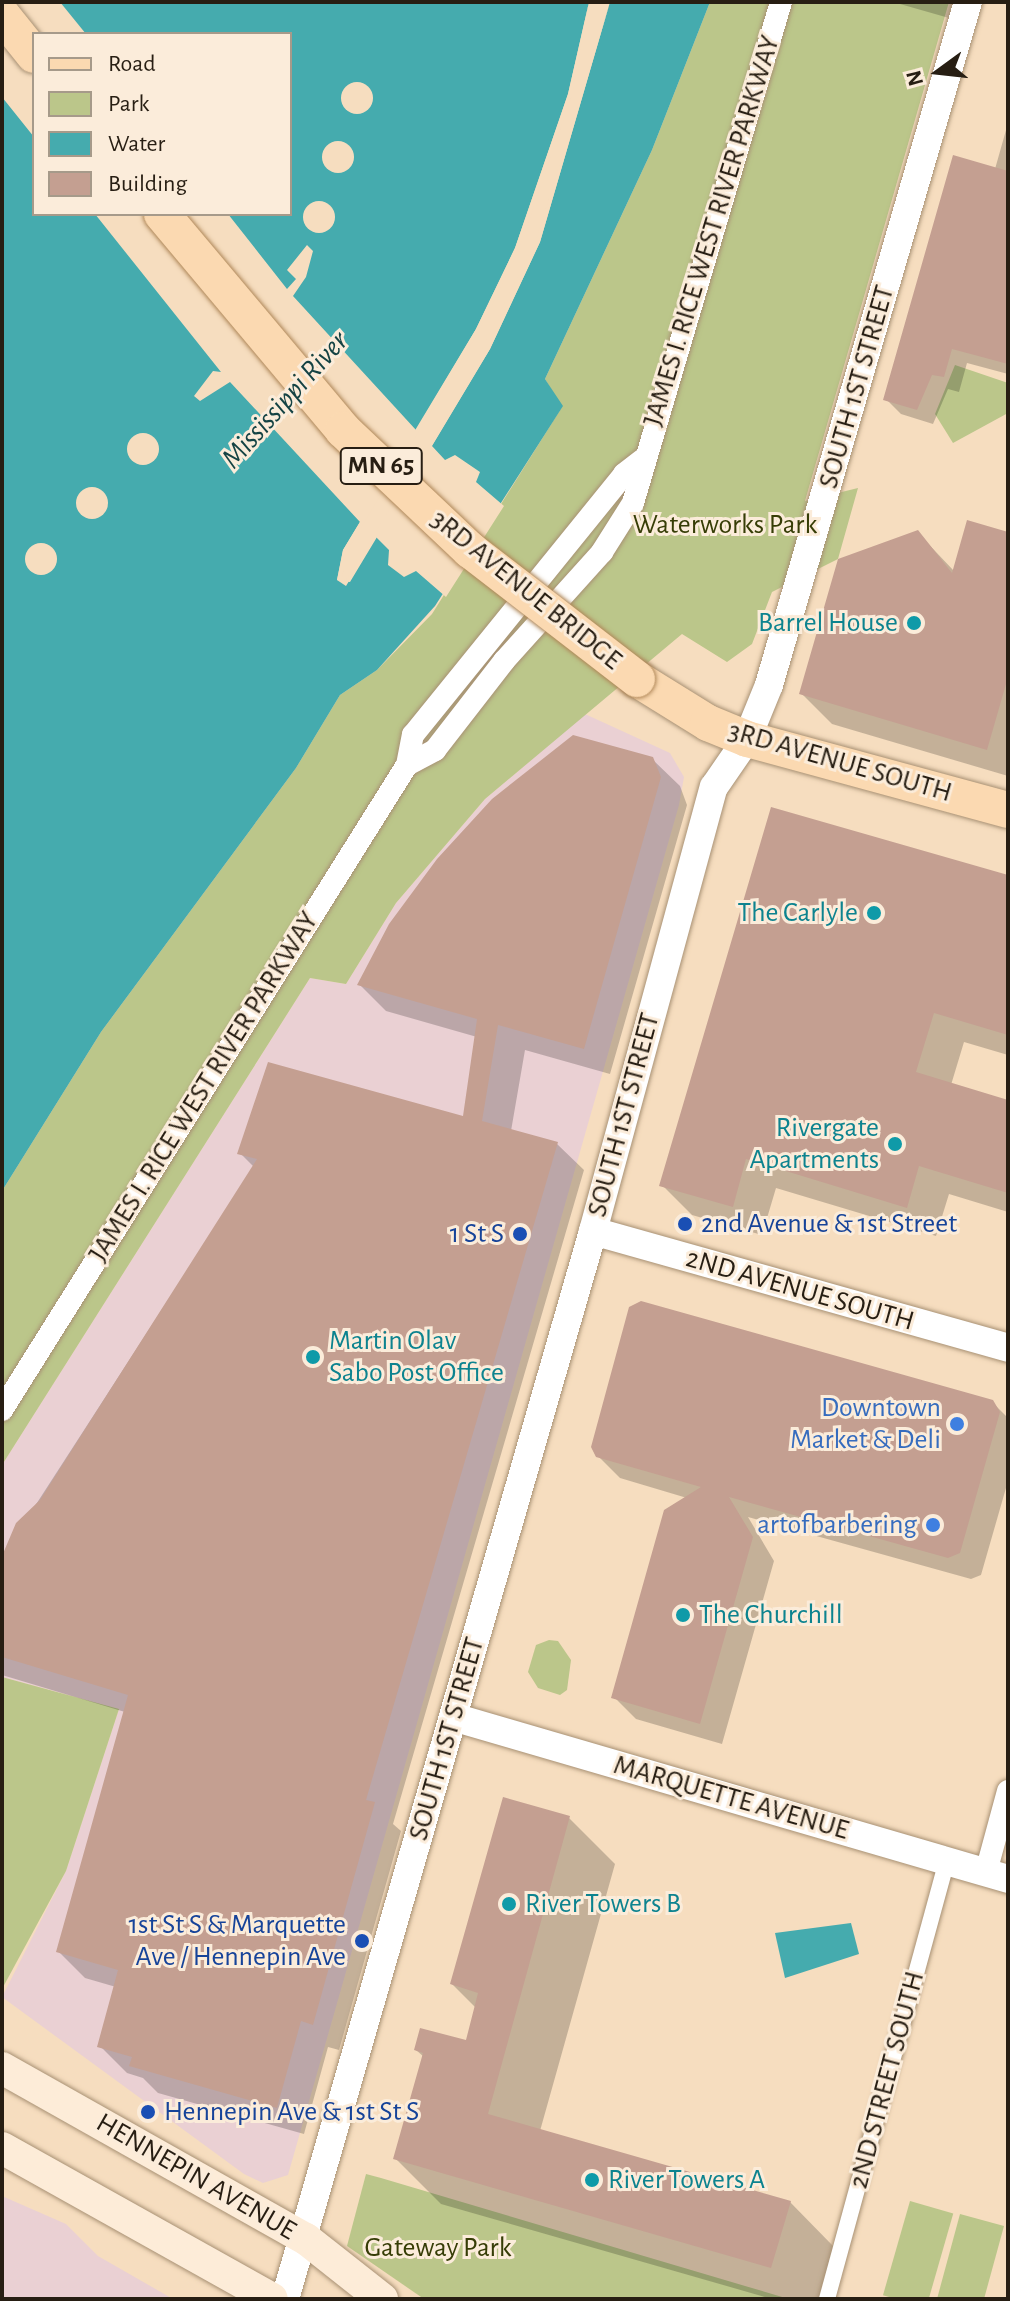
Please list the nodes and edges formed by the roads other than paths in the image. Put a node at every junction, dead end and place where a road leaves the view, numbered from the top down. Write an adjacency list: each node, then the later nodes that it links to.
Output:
1 (781, 2): 6 (street, JAMES I. RICE WEST RIVER PARKWAY)
2 (968, 2): 8 (street, SOUTH 1ST STREET)
3 (2, 15): 4 (main road)
4 (32, 52)
5 (164, 216): 7 (main road, 3RD AVENUE BRIDGE / MN 65, bridge)
6 (642, 460): 9 (street, JAMES I. RICE WEST RIVER PARKWAY); 9 (street, JAMES I. RICE WEST RIVER PARKWAY)
7 (637, 679): 8 (main road, 3RD AVENUE SOUTH / MN 65)
8 (747, 739): 10 (main road, 3RD AVENUE SOUTH / MN 65); 11 (street, SOUTH 1ST STREET)
9 (407, 765): 13 (street, JAMES I. RICE WEST RIVER PARKWAY)
10 (1008, 810)
11 (593, 1231): 12 (street, 2ND AVENUE SOUTH); 14 (street, SOUTH 1ST STREET)
12 (1008, 1348)
13 (2, 1410)
14 (453, 1717): 16 (street, MARQUETTE AVENUE); 20 (street, SOUTH 1ST STREET)
15 (1008, 1791): 17 (street)
16 (947, 1861): 17 (street, MARQUETTE AVENUE); 24 (street, 2ND STREET SOUTH)
17 (997, 1876)
18 (2, 2068): 20 (main road, HENNEPIN AVENUE)
19 (2, 2148): 21 (main road)
20 (306, 2239): 22 (street, SOUTH 1ST STREET); 23 (main road, HENNEPIN AVENUE)
21 (272, 2299)
22 (285, 2299)
23 (382, 2299)
24 (827, 2299)

